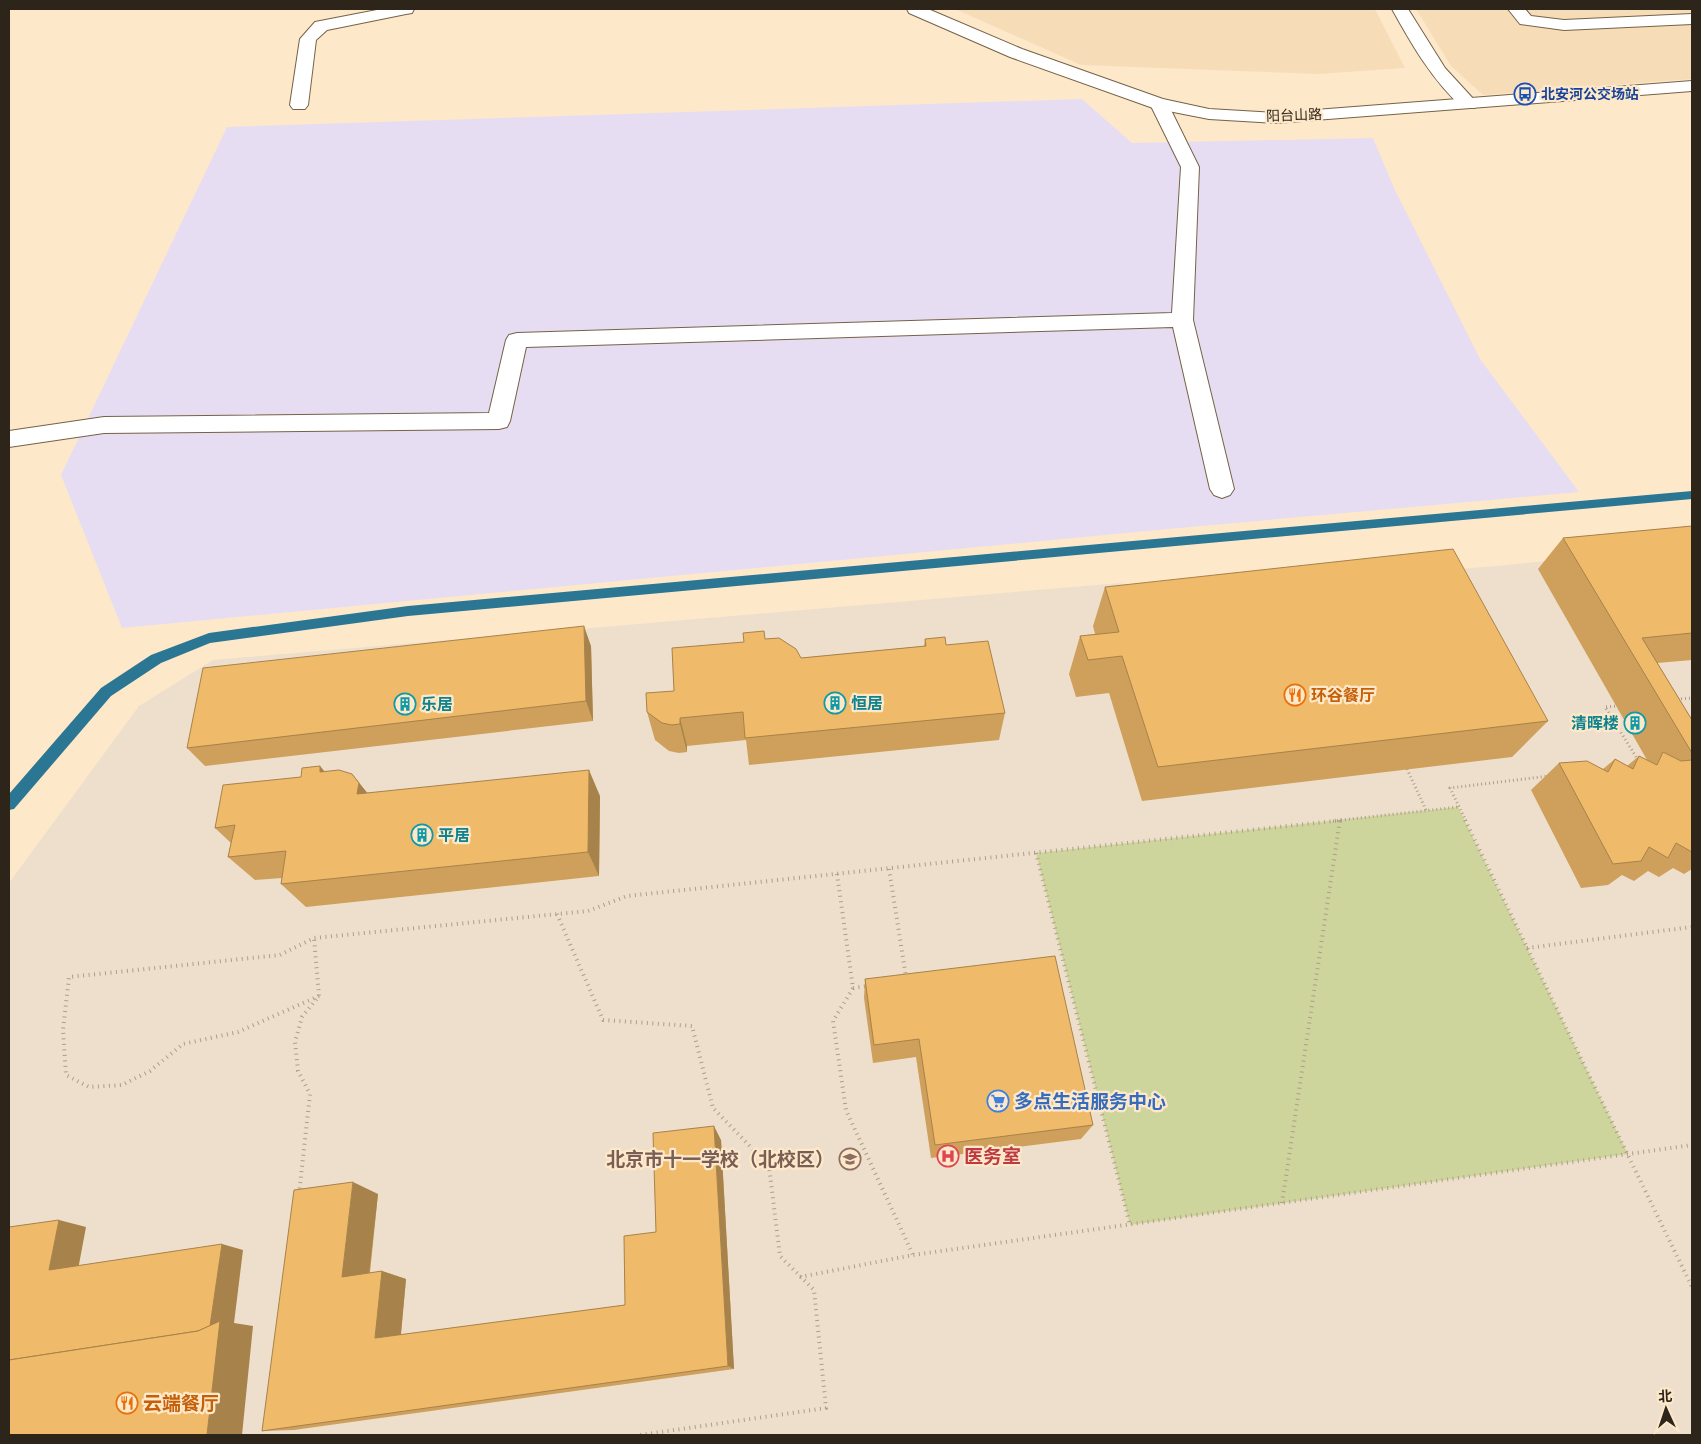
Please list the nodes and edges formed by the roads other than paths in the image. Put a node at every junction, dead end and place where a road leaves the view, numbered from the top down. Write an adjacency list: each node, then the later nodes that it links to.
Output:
1 (406, 9): 10 (street)
2 (915, 9): 8 (street, 阳台山路)
3 (1400, 9): 9 (street)
4 (1521, 14): 5 (street); 6 (street)
5 (1692, 19)
6 (1576, 41)
7 (1692, 86): 9 (street, 阳台山路)
8 (1159, 104): 9 (street, 阳台山路); 11 (street)
9 (1469, 104)
10 (299, 106)
11 (1182, 320): 12 (street); 13 (street)
12 (9, 439)
13 (1222, 489)

